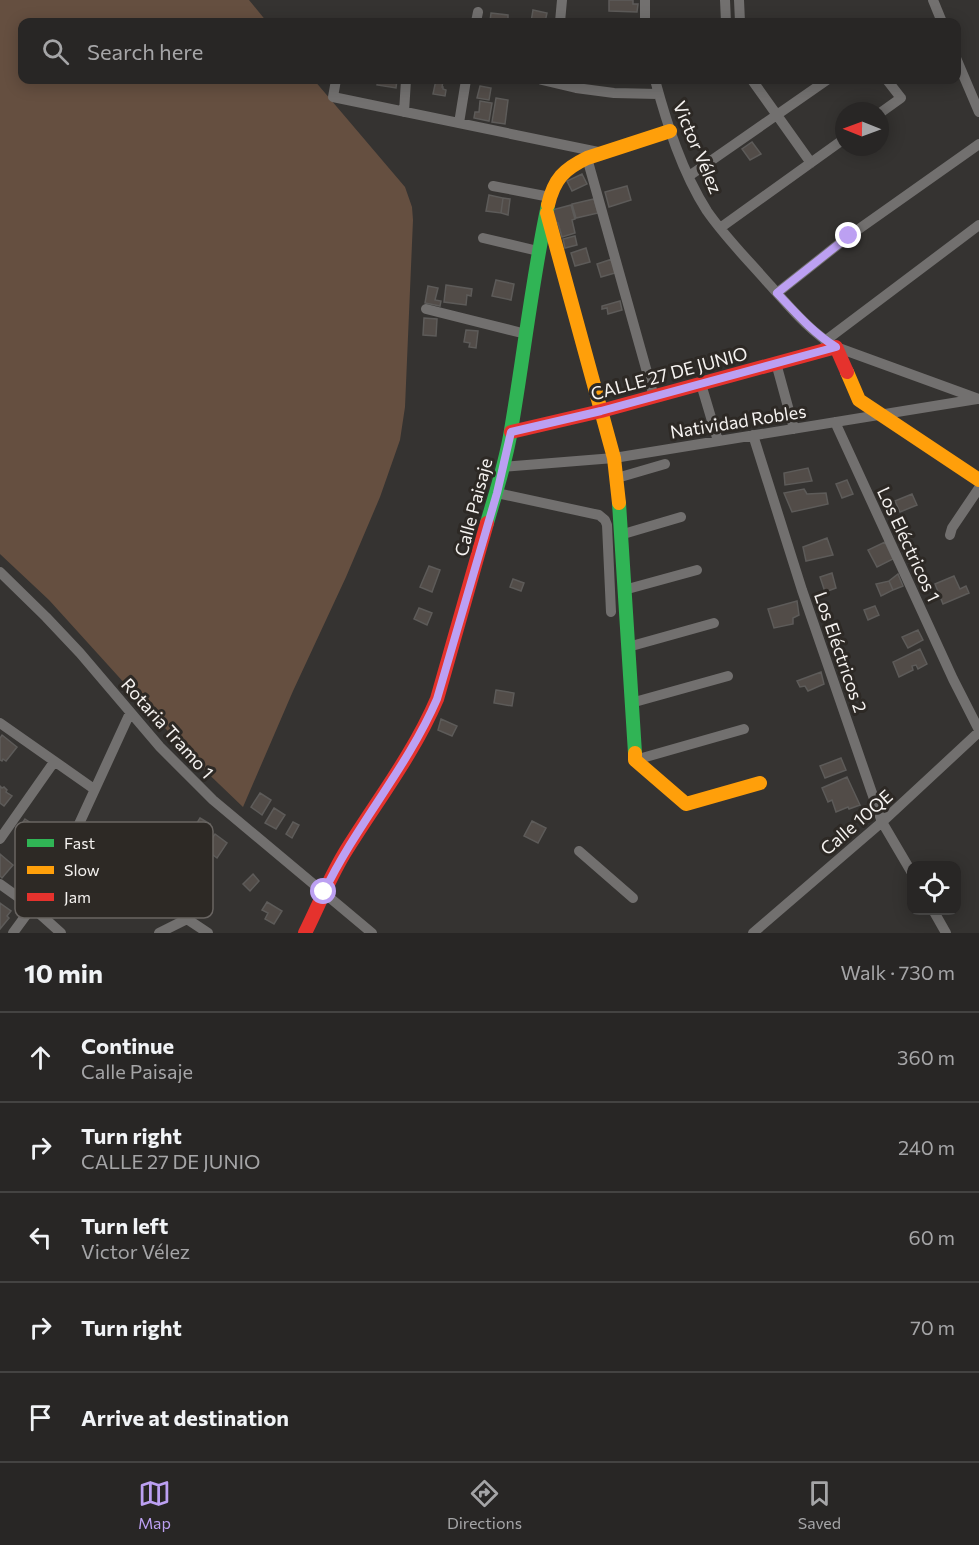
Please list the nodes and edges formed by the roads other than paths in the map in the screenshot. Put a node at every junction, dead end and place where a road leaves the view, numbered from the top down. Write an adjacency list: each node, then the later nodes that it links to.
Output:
1 (562, 0): 6 (street)
2 (645, 0): 7 (street)
3 (725, 0): 8 (street)
4 (739, 0): 9 (street)
5 (933, 0): 10 (street)
6 (560, 18)
7 (645, 18)
8 (726, 18)
9 (740, 18)
10 (940, 18)
11 (961, 68): 23 (street)
12 (335, 84): 22 (street)
13 (406, 84): 22 (street)
14 (465, 84): 25 (street)
15 (559, 84): 20 (street)
16 (655, 84): 20 (street, Victor Vélez)
17 (755, 84): 24 (street)
18 (820, 84): 24 (street)
19 (890, 84): 21 (street)
20 (658, 94): 26 (street, Victor Vélez)
21 (889, 107)
22 (404, 112): 25 (street)
23 (979, 112)
24 (777, 114): 31 (street); 32 (street)
25 (459, 123): 29 (street)
26 (670, 131): 29 (street, Calle Paisaje); 32 (street, Victor Vélez)
27 (979, 144): 40 (street)
28 (835, 146): 31 (street)
29 (603, 153): 30 (street, Calle Paisaje)
30 (587, 158): 34 (street, Calle Paisaje); 46 (street)
31 (811, 163): 37 (street)
32 (688, 176): 37 (street, Victor Vélez)
33 (493, 186): 34 (street)
34 (550, 197): 35 (street, Calle Paisaje)
35 (546, 212): 39 (street, Calle Paisaje); 48 (street)
36 (979, 225): 43 (street)
37 (720, 228): 40 (street, Victor Vélez)
38 (483, 238): 39 (street)
39 (538, 251): 42 (street, Calle Paisaje)
40 (777, 293): 43 (street, Victor Vélez)
41 (426, 309): 42 (street)
42 (526, 334): 52 (street, Calle Paisaje)
43 (830, 344): 44 (street, CALLE 27 DE JUNIO); 47 (street, Victor Vélez); 49 (street)
44 (776, 363): 45 (street, CALLE 27 DE JUNIO); 51 (street)
45 (701, 384): 46 (street, CALLE 27 DE JUNIO); 54 (street)
46 (654, 397): 48 (street, CALLE 27 DE JUNIO)
47 (978, 399): 49 (street, Natividad Robles)
48 (601, 411): 52 (street, CALLE 27 DE JUNIO); 55 (street)
49 (881, 414): 50 (street, Natividad Robles); 59 (street)
50 (835, 422): 51 (street, Natividad Robles); 76 (street, Los Eléctricos 1)
51 (794, 429): 53 (street, Natividad Robles)
52 (511, 432): 57 (street, Calle Paisaje)
53 (753, 435): 54 (street, Natividad Robles); 82 (street, Los Eléctricos 2)
54 (718, 441): 55 (street, Natividad Robles)
55 (614, 458): 57 (street, Natividad Robles); 58 (street)
56 (665, 464): 58 (street)
57 (503, 467): 61 (street, Calle Paisaje)
58 (617, 478): 63 (street)
59 (979, 480)
60 (979, 488): 64 (street)
61 (497, 493): 68 (street); 87 (street, Calle Paisaje)
62 (681, 517): 63 (street)
63 (620, 535): 67 (street)
64 (950, 535)
65 (697, 570): 67 (street)
66 (0, 572): 73 (street, Rotaria Tramo 1)
67 (624, 590): 70 (street)
68 (611, 612)
69 (714, 623): 70 (street)
70 (628, 646): 72 (street)
71 (728, 676): 72 (street)
72 (632, 703): 77 (street)
73 (130, 713): 80 (street); 87 (street, Rotaria Tramo 1)
74 (1, 725): 78 (street)
75 (744, 729): 77 (street)
76 (979, 731): 82 (street, Calle 10QE)
77 (635, 760): 79 (street)
78 (54, 762): 80 (street); 83 (street)
79 (760, 783)
80 (94, 789): 81 (street)
81 (79, 822)
82 (882, 822): 85 (street, Los Eléctricos 2); 99 (street, Calle 10QE)
83 (0, 838)
84 (579, 851): 89 (street)
85 (907, 864)
86 (0, 884): 88 (street)
87 (324, 892): 97 (street, Calle Paisaje); 98 (street, Rotaria Tramo 1)
88 (15, 895)
89 (633, 898)
90 (936, 915): 100 (street)
91 (24, 918): 93 (street)
92 (44, 918): 94 (street)
93 (13, 933)
94 (61, 933)
95 (159, 933): 96 (street)
96 (208, 933)
97 (305, 933)
98 (372, 933)
99 (753, 933)
100 (946, 933)

